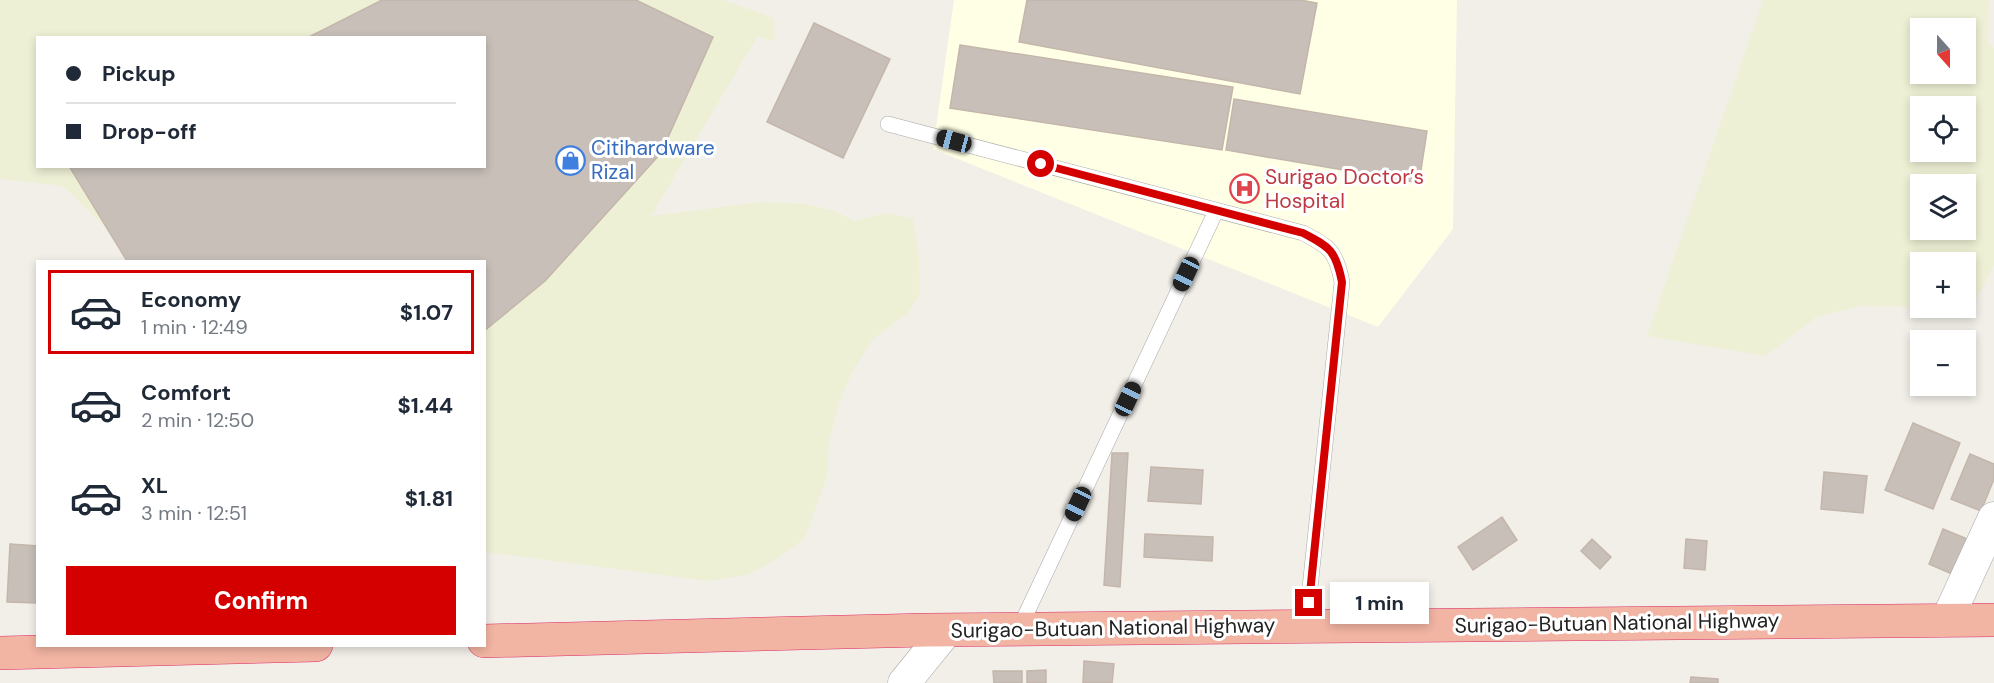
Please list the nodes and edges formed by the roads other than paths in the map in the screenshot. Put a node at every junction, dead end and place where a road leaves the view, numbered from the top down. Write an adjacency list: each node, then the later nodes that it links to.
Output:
1 (888, 124): 2 (lane)
2 (1216, 211): 6 (lane); 7 (lane)
3 (1994, 518): 4 (street)
4 (1947, 620): 5 (highway, Surigao-Butuan National Highway); 6 (highway, Surigao-Butuan National Highway)
5 (1994, 620)
6 (1306, 626): 7 (highway, Surigao-Butuan National Highway)
7 (1019, 629): 8 (highway, Surigao-Butuan National Highway)
8 (947, 630): 9 (highway, Surigao-Butuan National Highway); 12 (street)
9 (486, 641)
10 (237, 647): 11 (highway)
11 (0, 653)
12 (904, 683)

